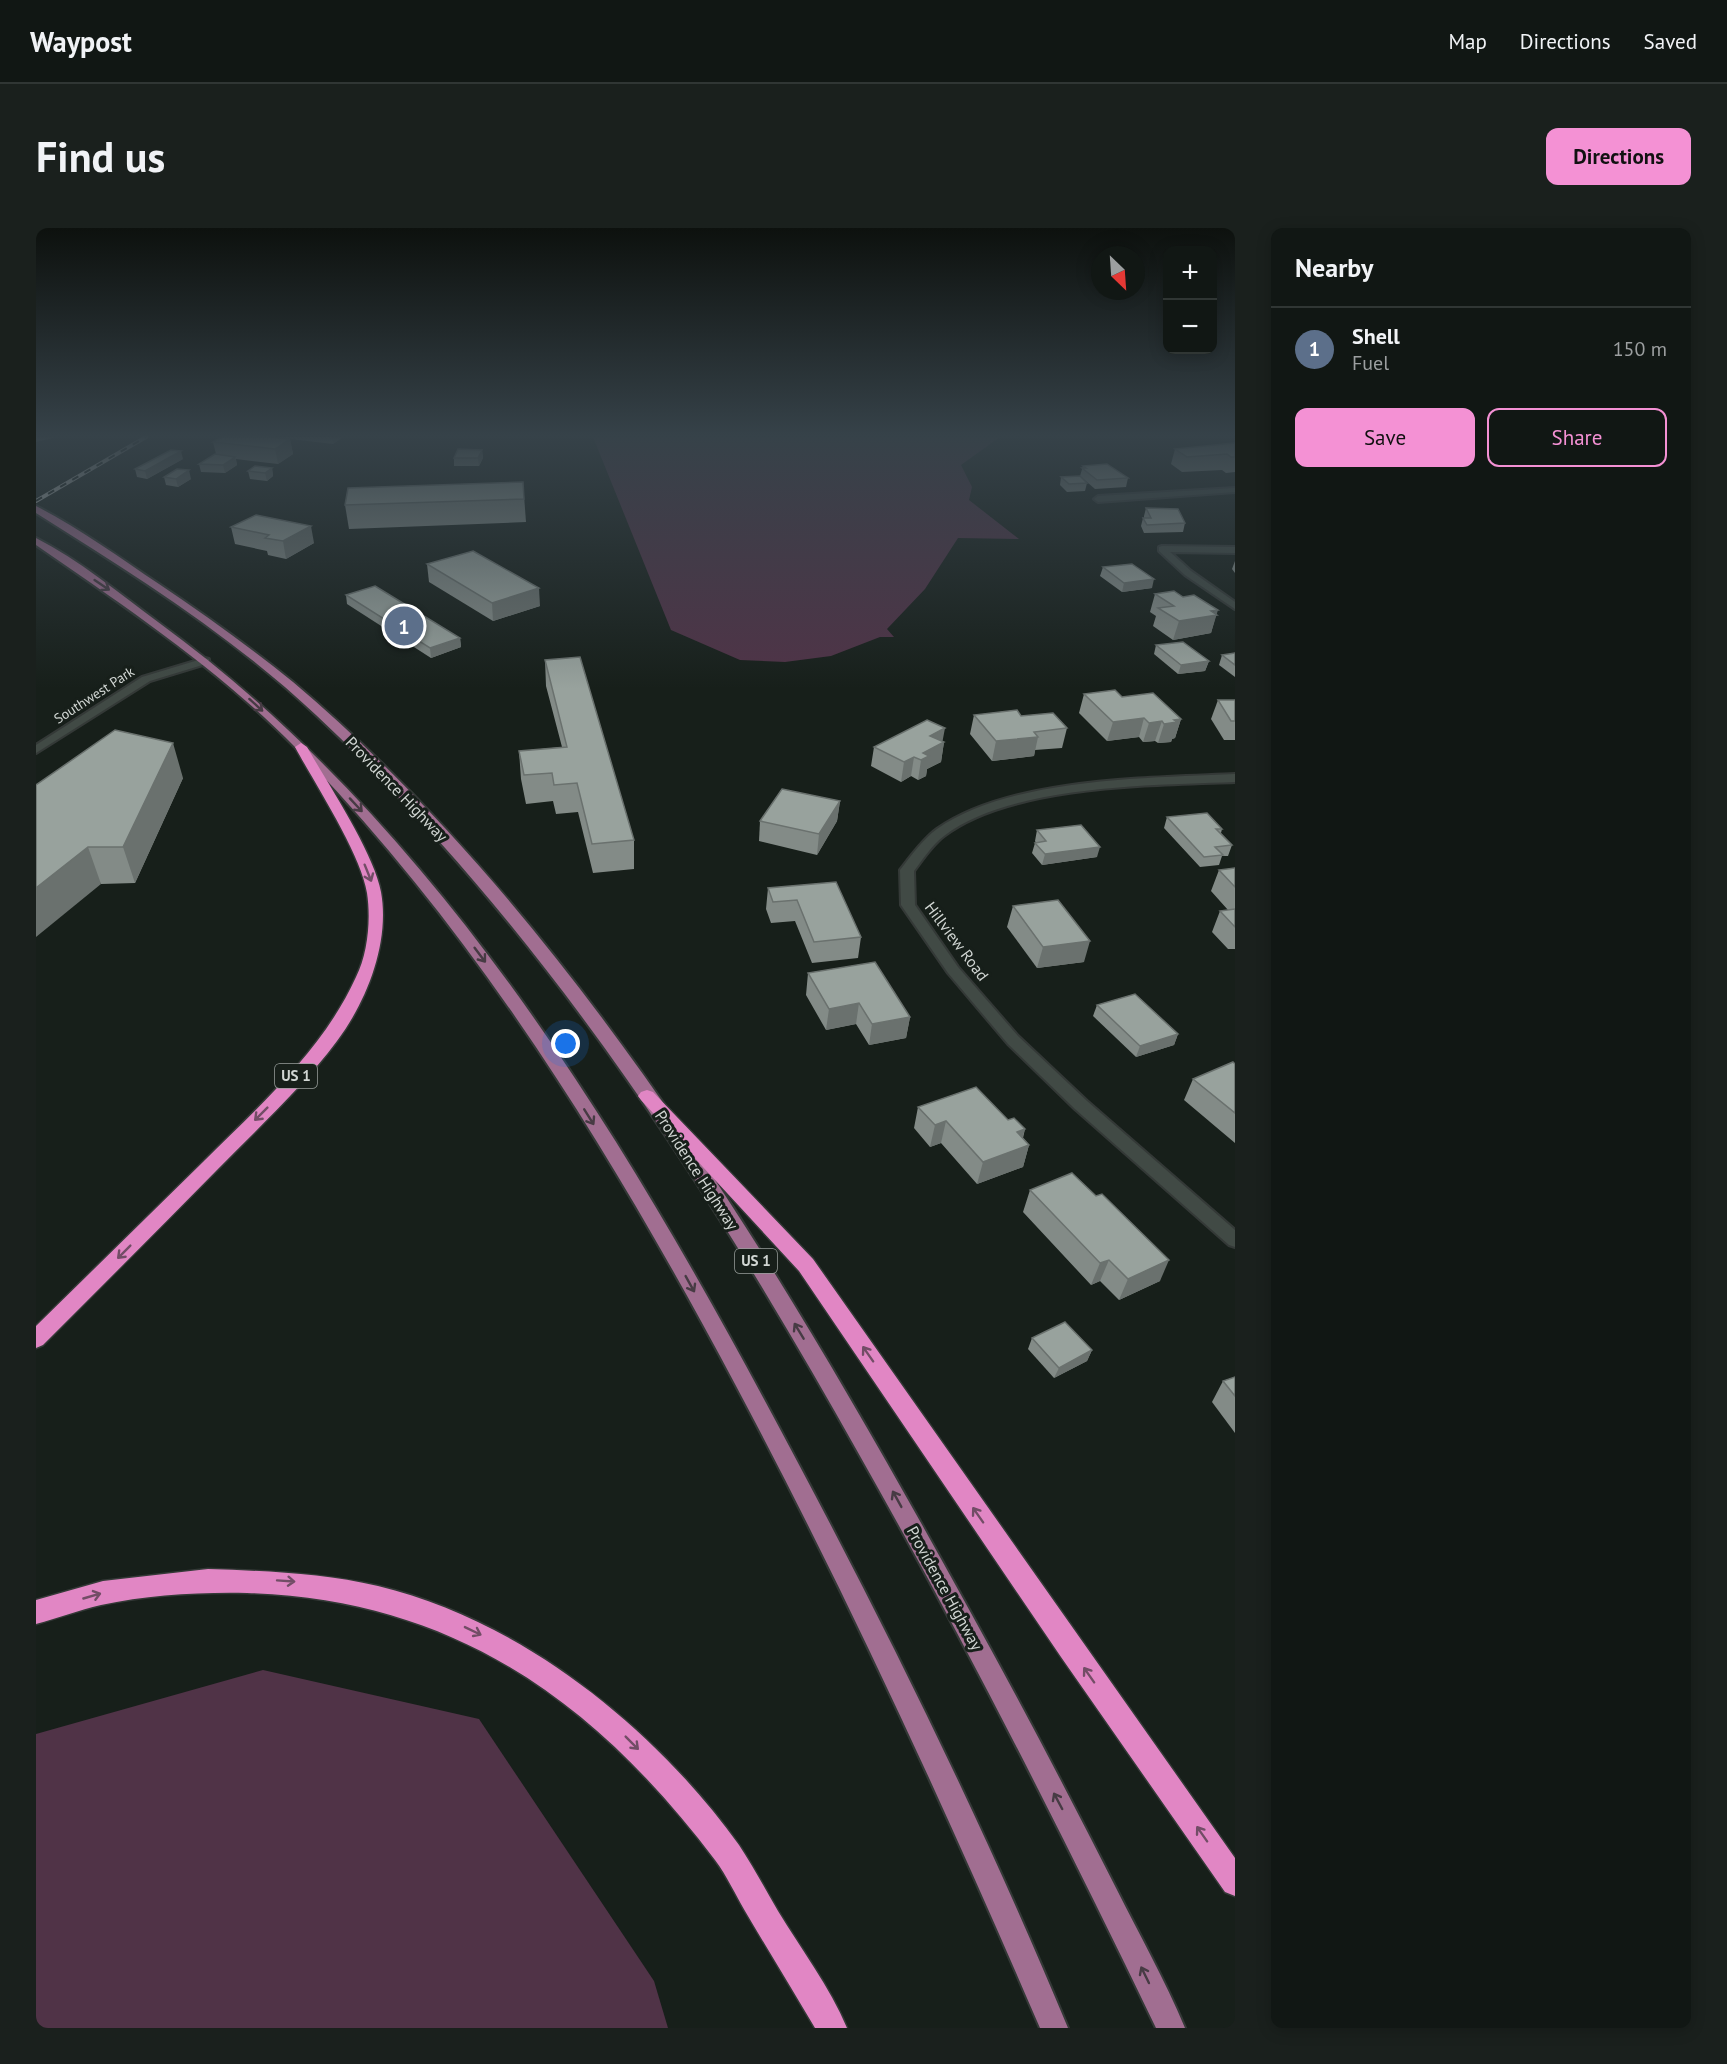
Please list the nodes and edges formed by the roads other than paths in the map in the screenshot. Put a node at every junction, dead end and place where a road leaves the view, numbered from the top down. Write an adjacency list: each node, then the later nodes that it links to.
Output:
1 (55, 521): 9 (main road, Providence Highway / US 1)
2 (36, 541): 5 (main road, US 1, one-way to 5)
3 (1235, 550): 4 (street)
4 (1235, 606)
5 (205, 661): 6 (main road, US 1, one-way to 6); 7 (street, Southwest Park)
6 (301, 747): 11 (highway, US 1, one-way to 11); 15 (main road, one-way to 15)
7 (36, 750)
8 (1235, 778): 10 (street, Hillview Road)
9 (647, 1096): 13 (highway, one-way to 9); 16 (main road, Providence Highway / US 1, one-way to 9)
10 (1235, 1240)
11 (36, 1339)
12 (36, 1612): 14 (highway, one-way to 14)
13 (1235, 1882)
14 (832, 2028)
15 (1054, 2028)
16 (1171, 2028)

